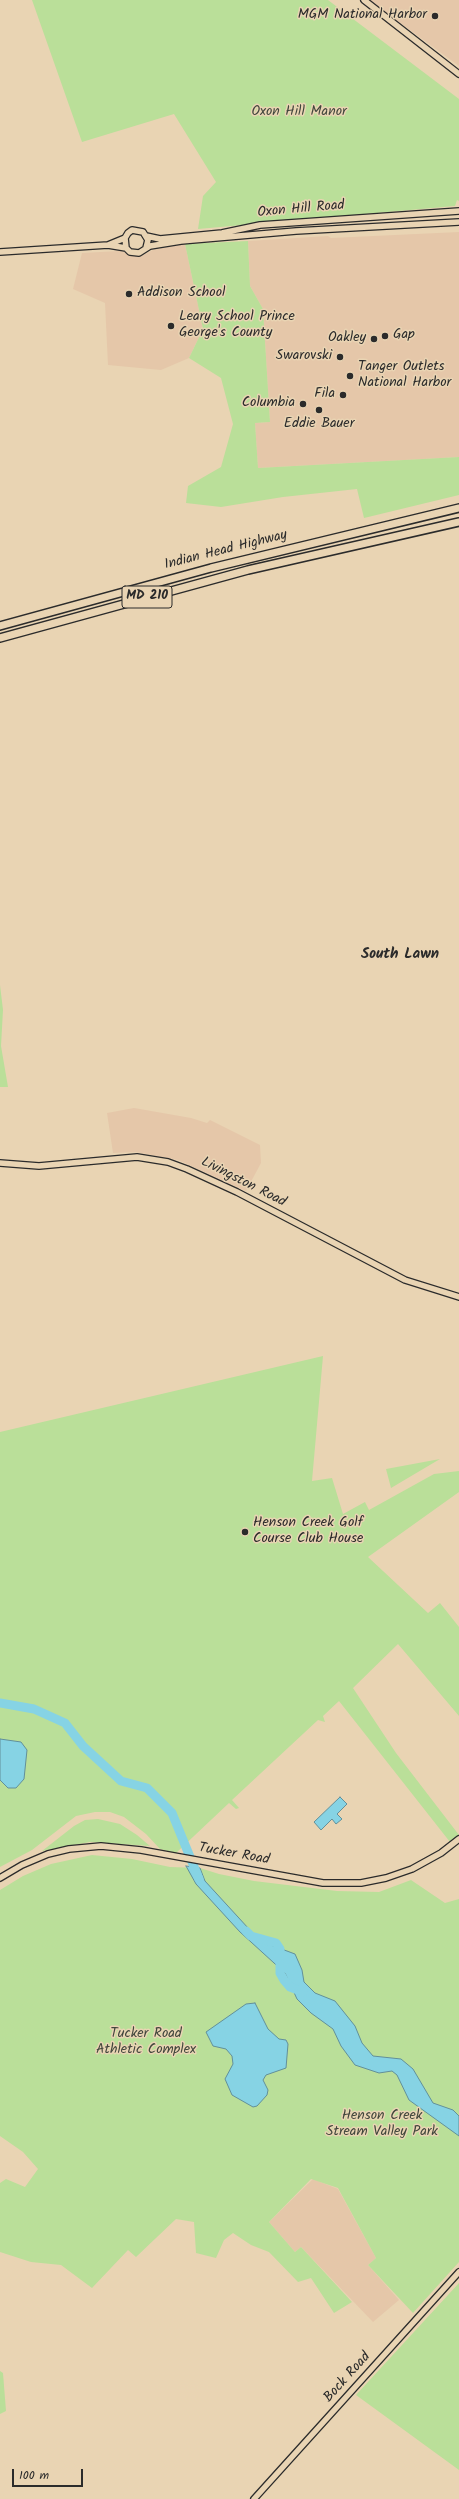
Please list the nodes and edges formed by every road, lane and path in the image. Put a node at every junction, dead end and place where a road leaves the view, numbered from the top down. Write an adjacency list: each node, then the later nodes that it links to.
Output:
1 (364, 0): 2 (main road)
2 (459, 74)
3 (459, 211): 5 (main road, Oxon Hill Road)
4 (459, 222): 9 (main road, Oxon Hill Road)
5 (146, 236): 6 (main road); 9 (main road)
6 (125, 238): 7 (main road); 8 (main road)
7 (108, 245): 8 (main road); 10 (main road)
8 (126, 248): 9 (main road)
9 (146, 248)
10 (0, 252)
11 (459, 508): 15 (highway, Indian Head Highway / MD 210)
12 (459, 522): 14 (highway, Indian Head Highway / MD 210)
13 (459, 527): 14 (highway)
14 (418, 532): 16 (highway, Indian Head Highway / MD 210)
15 (0, 626)
16 (0, 638)
17 (0, 1163): 18 (main road, Livingston Road)
18 (459, 1298)
19 (459, 1839): 20 (main road, Tucker Road)
20 (0, 1878)
21 (459, 2272): 22 (main road, Bock Road)
22 (254, 2499)

